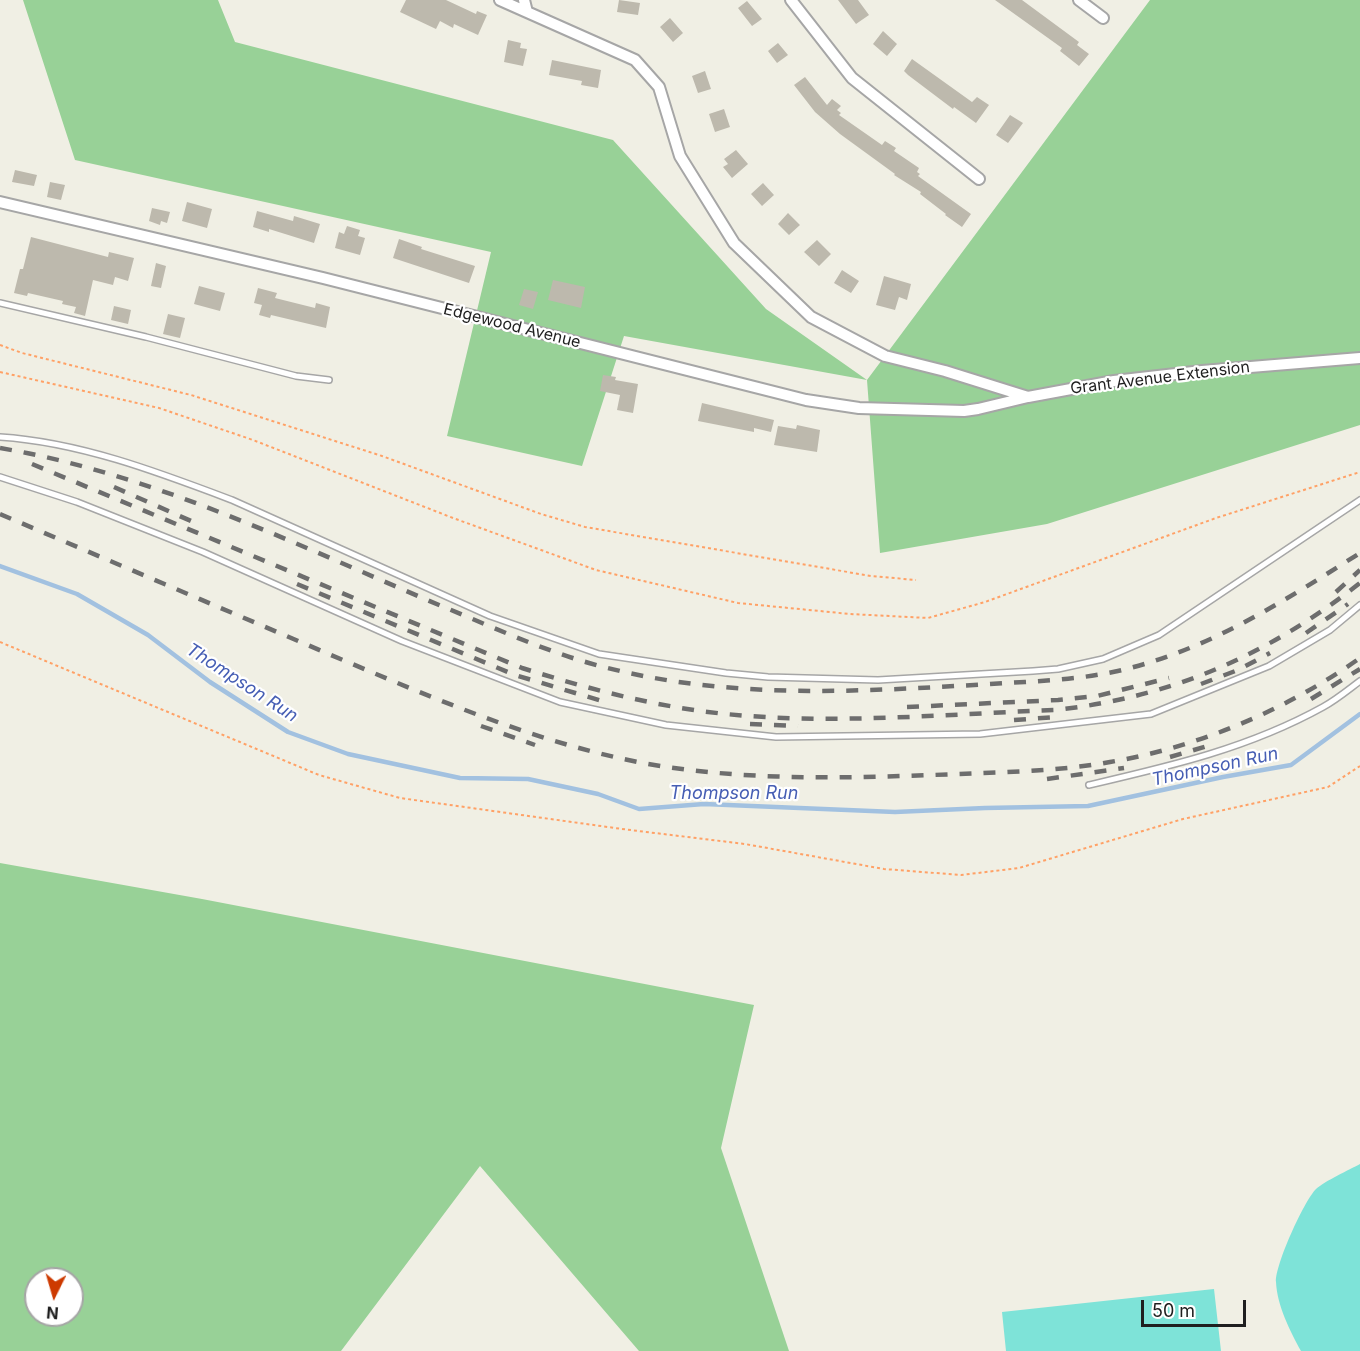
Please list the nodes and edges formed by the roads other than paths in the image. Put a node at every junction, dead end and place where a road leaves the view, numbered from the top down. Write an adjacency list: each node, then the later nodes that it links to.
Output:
1 (500, 0): 5 (street, Grant Avenue Extension)
2 (524, 0): 5 (street)
3 (791, 0): 7 (street)
4 (1079, 0): 6 (street)
5 (527, 12): 12 (street, Grant Avenue Extension)
6 (1103, 18)
7 (979, 178)
8 (0, 202): 12 (street, Edgewood Avenue)
9 (0, 303): 11 (lane)
10 (1360, 358): 12 (street, Grant Avenue Extension)
11 (329, 380)
12 (1028, 397)
13 (0, 437): 15 (lane)
14 (0, 477): 16 (lane)
15 (1360, 500)
16 (1360, 605)
17 (1360, 681): 18 (lane)
18 (1089, 785)

